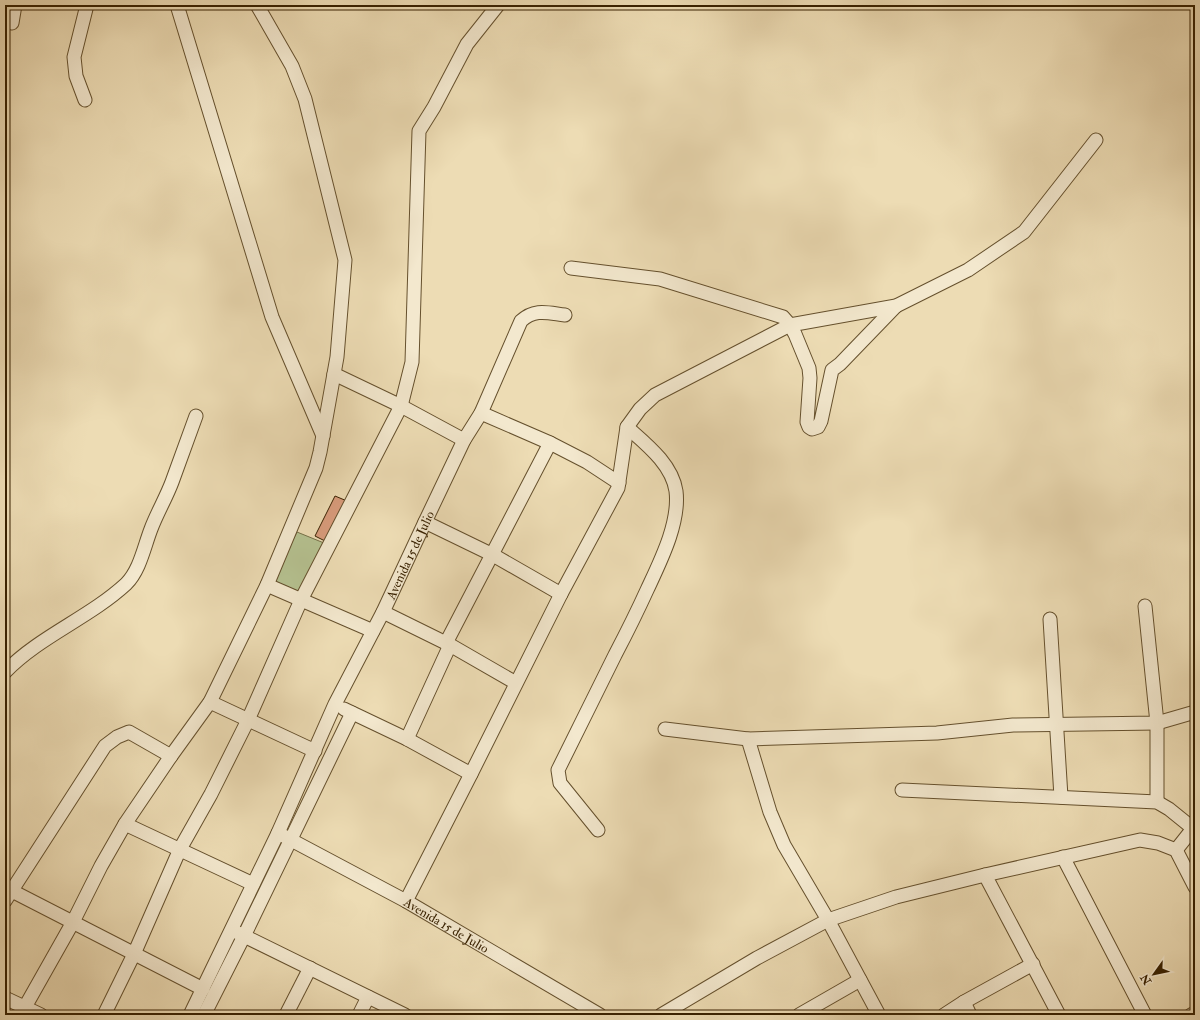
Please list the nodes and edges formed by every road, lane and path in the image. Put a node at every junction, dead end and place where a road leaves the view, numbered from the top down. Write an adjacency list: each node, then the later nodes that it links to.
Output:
1 (15, 5): 6 (street)
2 (86, 5): 7 (street)
3 (177, 5): 18 (street)
4 (257, 5): 13 (street)
5 (498, 5): 14 (street)
6 (12, 24)
7 (86, 100)
8 (1096, 140): 10 (street)
9 (571, 268): 12 (street)
10 (896, 306): 12 (street); 12 (street)
11 (565, 315): 15 (street, Avenida 15 de Julio)
12 (790, 325): 17 (street)
13 (334, 374): 14 (street); 18 (street)
14 (401, 406): 19 (street); 26 (street)
15 (481, 413): 19 (street, Avenida 15 de Julio); 20 (street)
16 (196, 416): 32 (street)
17 (627, 427): 21 (street); 52 (street)
18 (323, 436): 24 (street)
19 (464, 440): 22 (street, Avenida 15 de Julio)
20 (550, 443): 21 (street); 23 (street)
21 (619, 483): 25 (street)
22 (425, 522): 23 (street); 28 (street, Avenida 15 de Julio)
23 (493, 555): 25 (street); 31 (street)
24 (267, 585): 26 (street); 34 (street)
25 (560, 594): 33 (street)
26 (301, 600): 30 (street); 38 (street)
27 (1145, 606): 39 (street)
28 (383, 612): 30 (street, Avenida 15 de Julio); 31 (street)
29 (1050, 618): 40 (street)
30 (374, 631): 35 (street, Avenida 15 de Julio)
31 (448, 644): 33 (street); 43 (street)
32 (5, 672)
33 (516, 683): 46 (street)
34 (210, 702): 38 (street); 45 (street)
35 (335, 704): 37 (street); 44 (street, Avenida 15 de Julio)
36 (1195, 712): 39 (street)
37 (352, 713): 43 (street); 54 (street)
38 (248, 720): 44 (street); 55 (street)
39 (1157, 723): 40 (street); 49 (street)
40 (1056, 724): 42 (street); 48 (street)
41 (665, 729): 42 (street)
42 (748, 738): 63 (street)
43 (407, 739): 46 (street)
44 (315, 750): 53 (street, Avenida 15 de Julio)
45 (171, 756): 50 (street); 61 (street)
46 (472, 774): 62 (street)
47 (902, 790): 48 (street)
48 (1061, 798): 49 (street)
49 (1157, 802): 51 (street)
50 (125, 824): 55 (street); 64 (street)
51 (1194, 828): 56 (street)
52 (598, 830)
53 (278, 833): 54 (street, Avenida 15 de Julio); 59 (street, Avenida 15 de Julio)
54 (290, 839): 62 (street, Avenida 15 de Julio); 66 (street)
55 (180, 849): 59 (street); 67 (street)
56 (1176, 850): 57 (street); 60 (street)
57 (1064, 857): 58 (street); 91 (street)
58 (985, 875): 63 (street); 68 (street)
59 (253, 884): 65 (street, Avenida 15 de Julio)
60 (1195, 887)
61 (8, 896): 64 (street)
62 (406, 901): 84 (street, Avenida 15 de Julio)
63 (828, 920): 70 (street); 85 (street)
64 (72, 922): 67 (street); 75 (street)
65 (231, 929): 66 (street); 71 (street, Avenida 15 de Julio)
66 (244, 936): 69 (street); 80 (street)
67 (134, 954): 71 (street); 78 (street)
68 (1033, 964): 74 (street); 90 (street)
69 (310, 968): 72 (street); 81 (street)
70 (860, 980): 86 (street); 87 (street)
71 (203, 989): 79 (street, Avenida 15 de Julio)
72 (368, 997): 82 (street); 83 (street)
73 (5, 998): 75 (street)
74 (964, 1002): 88 (street); 89 (street)
75 (25, 1007): 77 (street)
76 (1195, 1013): 92 (street)
77 (41, 1015)
78 (104, 1015)
79 (190, 1015)
80 (204, 1015)
81 (286, 1015)
82 (359, 1015)
83 (405, 1015)
84 (600, 1015)
85 (661, 1015)
86 (799, 1015)
87 (879, 1015)
88 (944, 1015)
89 (970, 1015)
90 (1059, 1015)
91 (1145, 1015)
92 (1191, 1015)

